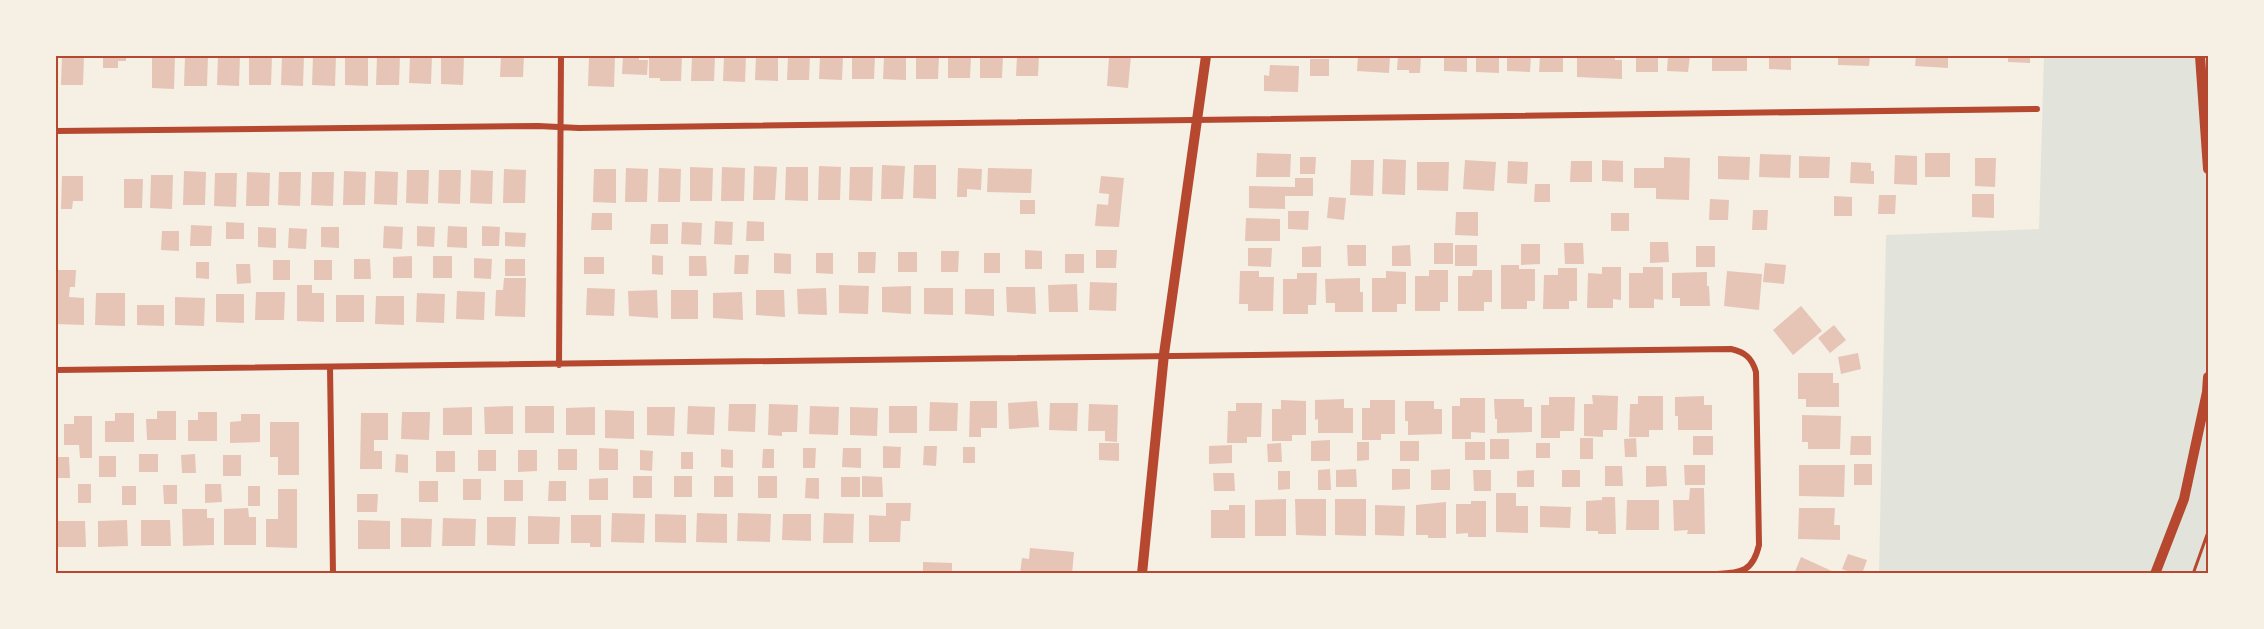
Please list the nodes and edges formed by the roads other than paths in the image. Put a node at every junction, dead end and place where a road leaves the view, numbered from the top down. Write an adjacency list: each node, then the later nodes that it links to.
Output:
1 (561, 56): 6 (street)
2 (1206, 56): 5 (street)
3 (2200, 56): 8 (street)
4 (2037, 109): 5 (street)
5 (1197, 120): 6 (street); 9 (street)
6 (560, 127): 7 (street); 10 (street)
7 (56, 131)
8 (2208, 169)
9 (1164, 354): 10 (street); 15 (street); 16 (street)
10 (559, 365): 11 (street)
11 (330, 367): 12 (street); 14 (street)
12 (56, 370)
13 (2208, 377): 17 (street)
14 (333, 573)
15 (1142, 573)
16 (1718, 573)
17 (2155, 573)

